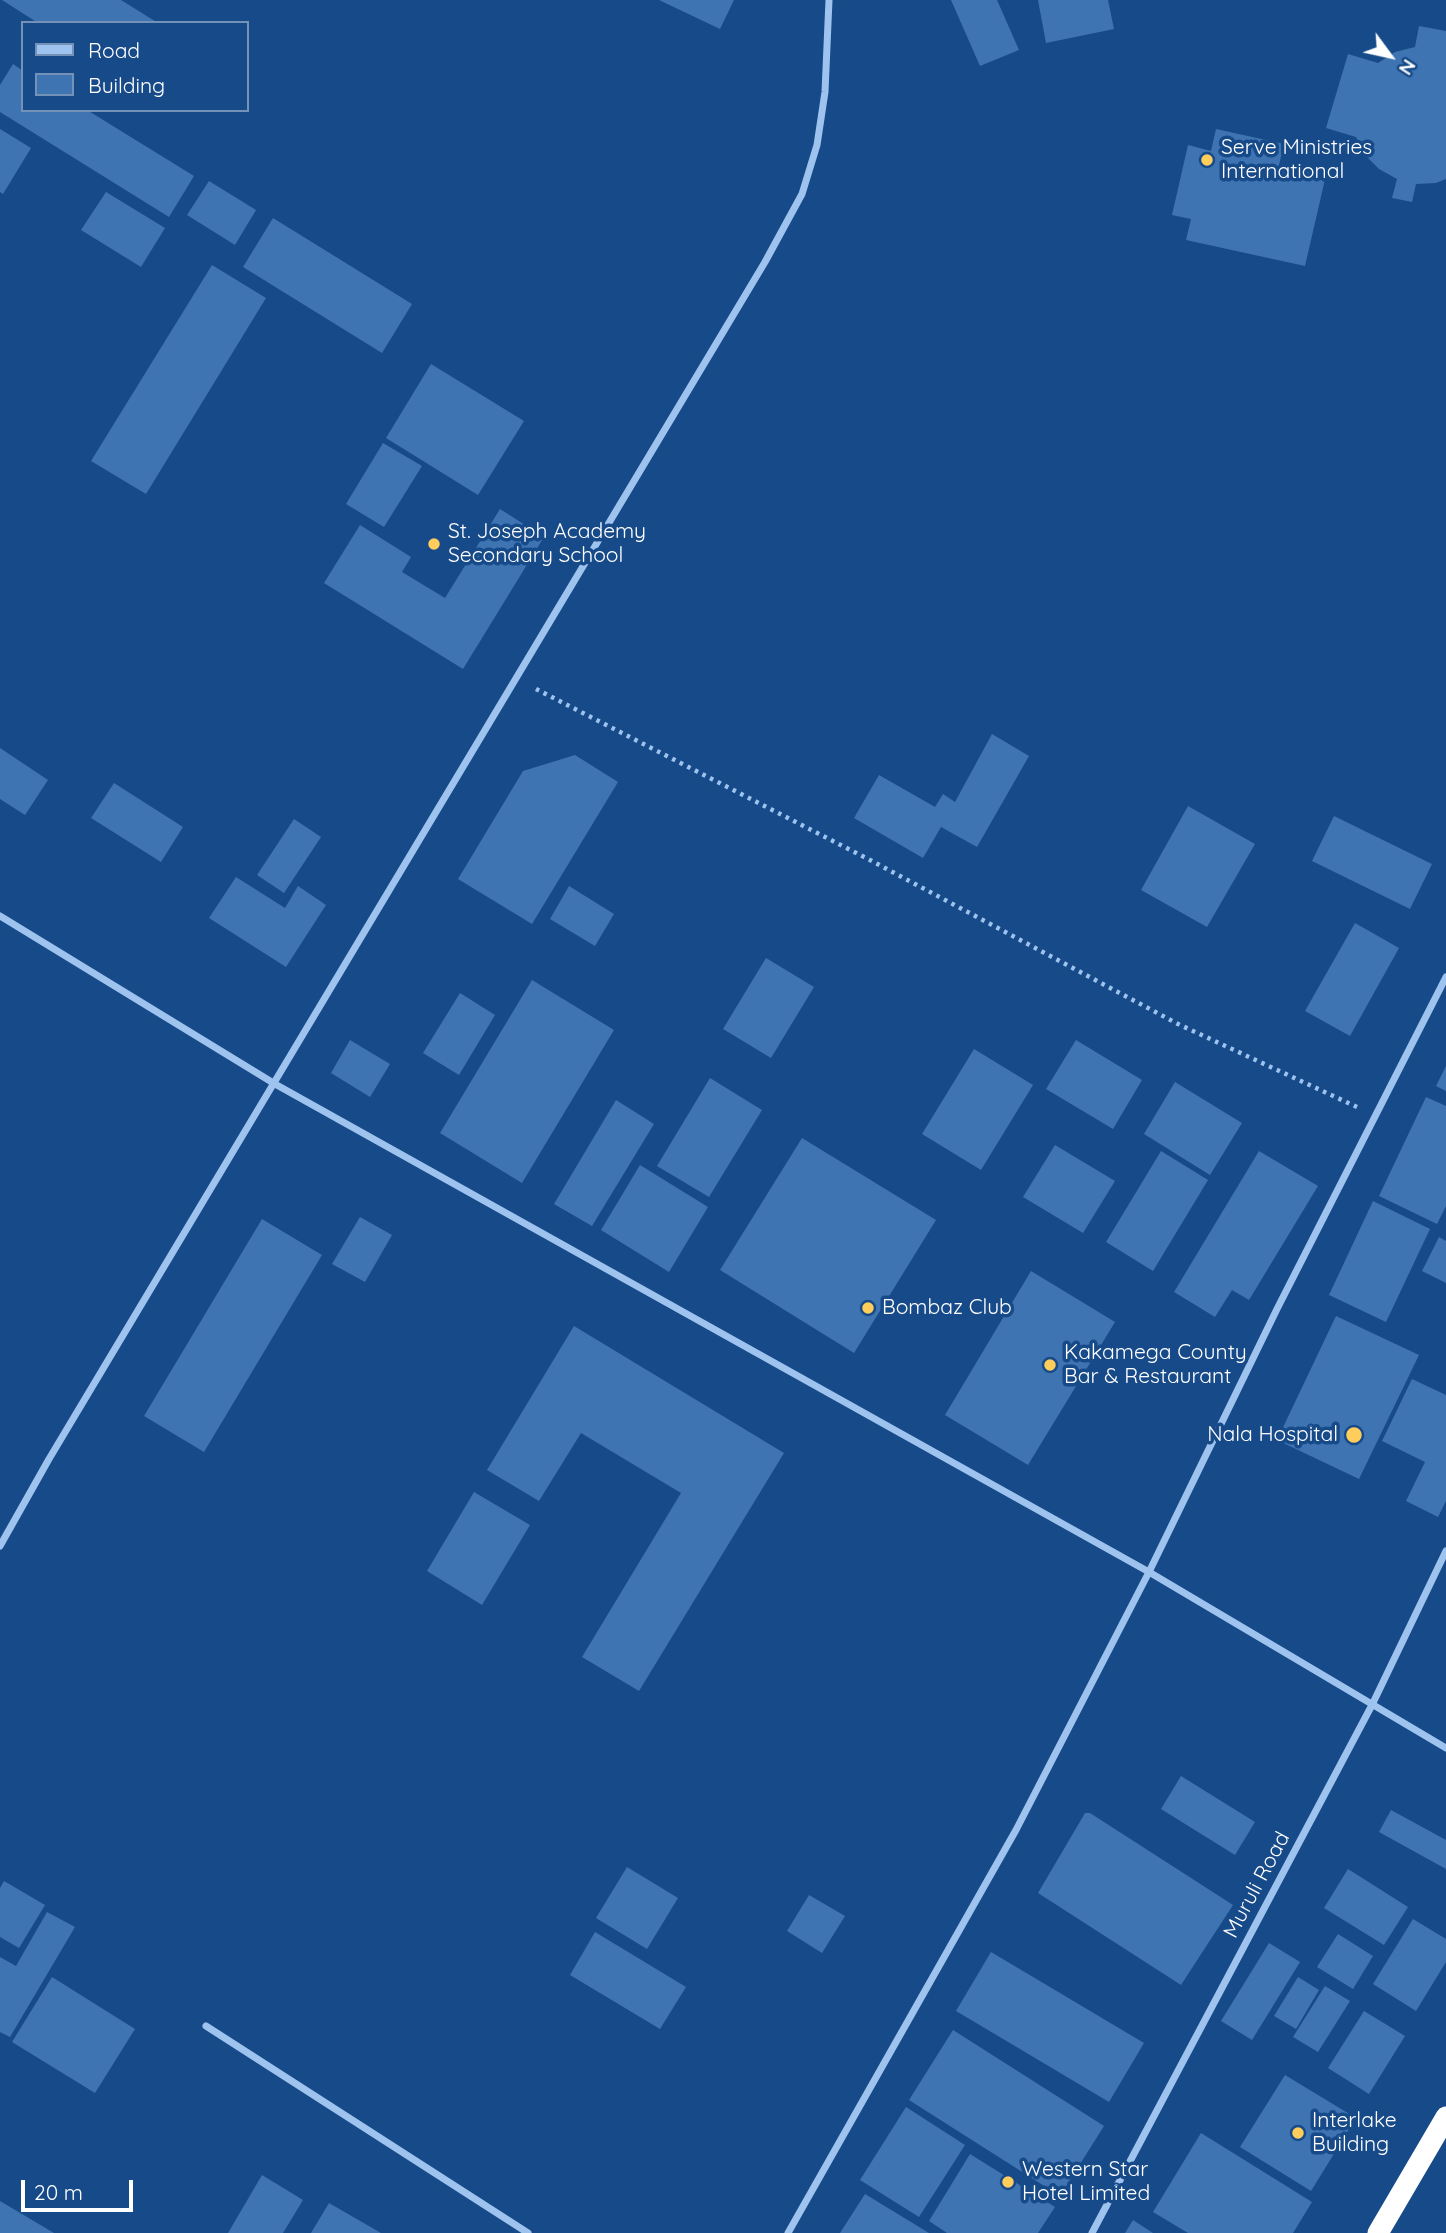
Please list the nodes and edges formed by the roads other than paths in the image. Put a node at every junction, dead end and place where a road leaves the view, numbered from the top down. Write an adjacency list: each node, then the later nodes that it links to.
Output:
1 (829, 0): 4 (street)
2 (0, 916): 4 (street)
3 (1446, 977): 7 (street)
4 (275, 1084): 5 (street); 7 (street)
5 (0, 1546)
6 (1446, 1551): 8 (street, Muruli Road)
7 (1150, 1572): 8 (street); 13 (street)
8 (1372, 1705): 9 (street); 14 (street, Muruli Road)
9 (1446, 1748)
10 (206, 2026): 12 (street)
11 (1446, 2117): 15 (highway)
12 (528, 2233)
13 (788, 2233)
14 (1092, 2233)
15 (1378, 2233)

